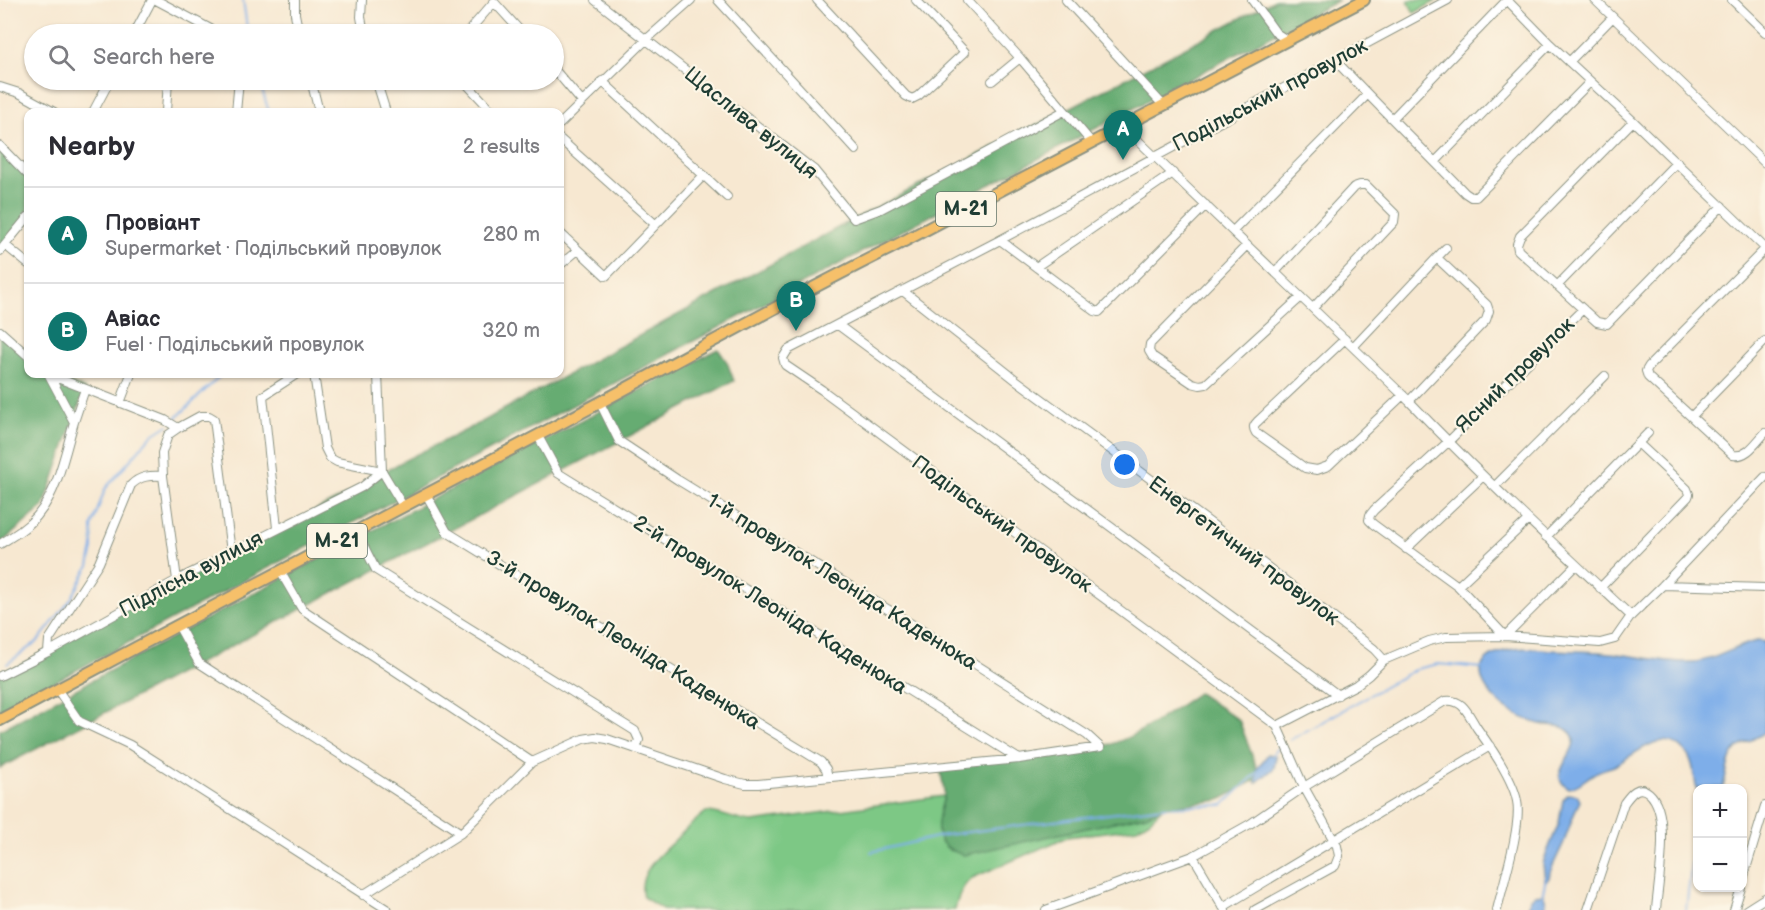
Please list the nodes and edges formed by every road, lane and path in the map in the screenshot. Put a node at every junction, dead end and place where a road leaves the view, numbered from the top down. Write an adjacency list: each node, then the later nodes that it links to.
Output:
1 (154, 0): 18 (street); 19 (street)
2 (295, 0): 20 (street)
3 (362, 0): 21 (street)
4 (595, 0): 25 (street, Щаслива вулиця)
5 (691, 0): 25 (street)
6 (718, 0): 60 (street)
7 (817, 0): 8 (street)
8 (916, 0)
9 (967, 0): 28 (street)
10 (1066, 0): 44 (street)
11 (1252, 0): 26 (street)
12 (1364, 0): 26 (highway, М-21)
13 (1448, 0): 29 (street, Подільський провулок)
14 (1507, 0): 27 (street); 53 (street)
15 (1595, 0): 17 (street)
16 (1732, 0): 24 (street)
17 (1613, 17): 30 (street); 64 (street)
18 (140, 24)
19 (201, 24)
20 (297, 24)
21 (362, 24)
22 (475, 24): 23 (street)
23 (514, 24)
24 (1765, 32)
25 (647, 39): 32 (street); 52 (street, Щаслива вулиця)
26 (1287, 40): 44 (highway, М-21)
27 (1550, 44): 30 (street); 62 (street)
28 (1020, 58): 33 (street); 52 (street)
29 (1335, 60): 42 (street); 61 (street, Подільський провулок)
30 (1569, 62): 34 (street)
31 (564, 81): 43 (street)
32 (603, 81): 43 (street); 67 (street)
33 (992, 81)
34 (1590, 82): 55 (street); 62 (street)
35 (0, 87): 45 (street)
36 (105, 90): 46 (street)
37 (167, 90): 47 (street)
38 (238, 90): 48 (street)
39 (314, 90): 49 (street)
40 (379, 90): 50 (street)
41 (472, 90): 51 (street)
42 (1367, 95): 53 (street); 73 (street)
43 (582, 102): 54 (street)
44 (1163, 105): 56 (highway, М-21)
45 (47, 108)
46 (95, 108)
47 (166, 108)
48 (236, 108)
49 (318, 108)
50 (385, 108)
51 (489, 108)
52 (1064, 111): 58 (street)
53 (1394, 118): 62 (street)
54 (564, 120)
55 (1634, 121): 63 (street); 86 (street)
56 (1124, 126): 58 (highway, М-21); 61 (street)
57 (564, 143): 72 (street)
58 (1092, 143): 107 (highway, М-21)
59 (0, 146): 65 (street)
60 (856, 150)
61 (1155, 156): 66 (street); 75 (street, Подільський провулок)
62 (1436, 161)
63 (1677, 162): 70 (street); 86 (street)
64 (1765, 163)
65 (24, 171)
66 (1173, 173): 69 (street); 84 (street)
67 (704, 175): 68 (street); 72 (street)
68 (727, 197)
69 (1206, 205): 73 (street); 84 (street)
70 (1722, 206): 79 (street); 90 (street)
71 (24, 222): 77 (street)
72 (655, 224): 80 (street)
73 (1233, 231): 76 (street)
74 (564, 237): 80 (street)
75 (1000, 240): 84 (street); 87 (street, Подільський провулок)
76 (1247, 245): 85 (street); 88 (street)
77 (2, 248): 82 (street)
78 (1446, 248): 81 (street)
79 (1765, 248): 108 (street)
80 (578, 250): 83 (street)
81 (1437, 258): 95 (street); 105 (street)
82 (24, 262)
83 (564, 262)
84 (1036, 267)
85 (1275, 272): 88 (street); 89 (street)
86 (1558, 285): 90 (street)
87 (903, 291): 91 (street, Подільський провулок); 141 (street, Енергетичний провулок)
88 (1301, 297): 89 (street)
89 (1313, 308): 93 (street)
90 (1583, 309): 114 (street, Ясний провулок)
91 (838, 325): 144 (street); 146 (street, Подільський провулок)
92 (0, 331): 96 (street)
93 (1345, 339): 95 (street); 105 (street)
94 (1765, 341): 108 (street)
95 (1353, 346): 105 (street)
96 (24, 352)
97 (1605, 376): 120 (street)
98 (51, 378): 109 (street)
99 (59, 378): 104 (street)
100 (129, 378): 106 (street)
101 (291, 378): 124 (street)
102 (315, 378): 116 (street)
103 (378, 378): 116 (street)
104 (85, 389): 106 (street); 109 (street)
105 (1406, 398): 114 (street)
106 (120, 403): 110 (street)
107 (600, 403): 113 (highway, М-21); 149 (street, 1-й провулок Леоніда Каденюка)
108 (1692, 416): 112 (street)
109 (74, 422): 127 (street)
110 (178, 428): 117 (street); 129 (street)
111 (1648, 433): 115 (street)
112 (1765, 433)
113 (537, 436): 121 (highway, М-21); 149 (street, 2-й провулок Леоніда Каденюка)
114 (1448, 442): 118 (street); 128 (street, Ясний провулок)
115 (1638, 443): 126 (street); 135 (street)
116 (382, 471): 122 (street); 124 (street, Підлісна вулиця)
117 (163, 476): 132 (street); 140 (street)
118 (1483, 476): 120 (street); 128 (street)
119 (1765, 477): 133 (street)
120 (1494, 486): 123 (street)
121 (426, 494): 122 (highway, М-21); 151 (street, 3-й провулок Леоніда Каденюка)
122 (403, 506): 125 (highway, М-21)
123 (1528, 520): 126 (street); 134 (street)
124 (277, 528): 129 (street, Підлісна вулиця)
125 (356, 531): 131 (highway, М-21); 148 (street)
126 (1546, 537): 130 (street)
127 (0, 544)
128 (1406, 549): 134 (street)
129 (231, 552): 132 (street, Підлісна вулиця)
130 (1576, 565): 135 (street); 139 (street)
131 (280, 571): 138 (highway, М-21); 150 (street)
132 (177, 580): 140 (street, Підлісна вулиця)
133 (1663, 585): 136 (street); 137 (street)
134 (1458, 586): 139 (street)
135 (1600, 588): 137 (street)
136 (1765, 588)
137 (1631, 616): 139 (street)
138 (178, 625): 143 (highway, М-21); 154 (street)
139 (1505, 636): 141 (street)
140 (48, 652): 142 (street, Підлісна вулиця)
141 (1384, 660): 144 (street)
142 (0, 676)
143 (57, 689): 145 (highway, М-21); 159 (street)
144 (1338, 695): 146 (street)
145 (0, 720)
146 (1277, 726): 152 (street)
147 (1490, 746): 152 (street); 155 (street); 165 (street)
148 (636, 749): 150 (street); 151 (street)
149 (1019, 759): 151 (street)
150 (532, 762): 154 (street)
151 (828, 777)
152 (1304, 787): 155 (street); 156 (street)
153 (1765, 808): 157 (street)
154 (461, 833): 159 (street)
155 (1335, 840): 161 (street); 164 (street)
156 (1193, 856): 161 (street); 163 (street)
157 (1747, 869)
158 (1740, 892): 168 (street)
159 (363, 895): 162 (street)
160 (1765, 898): 169 (street)
161 (1224, 909)
162 (388, 910)
163 (1046, 910)
164 (1255, 910)
165 (1497, 910)
166 (1588, 910): 167 (street)
167 (1656, 910)
168 (1734, 910)
169 (1746, 910)

